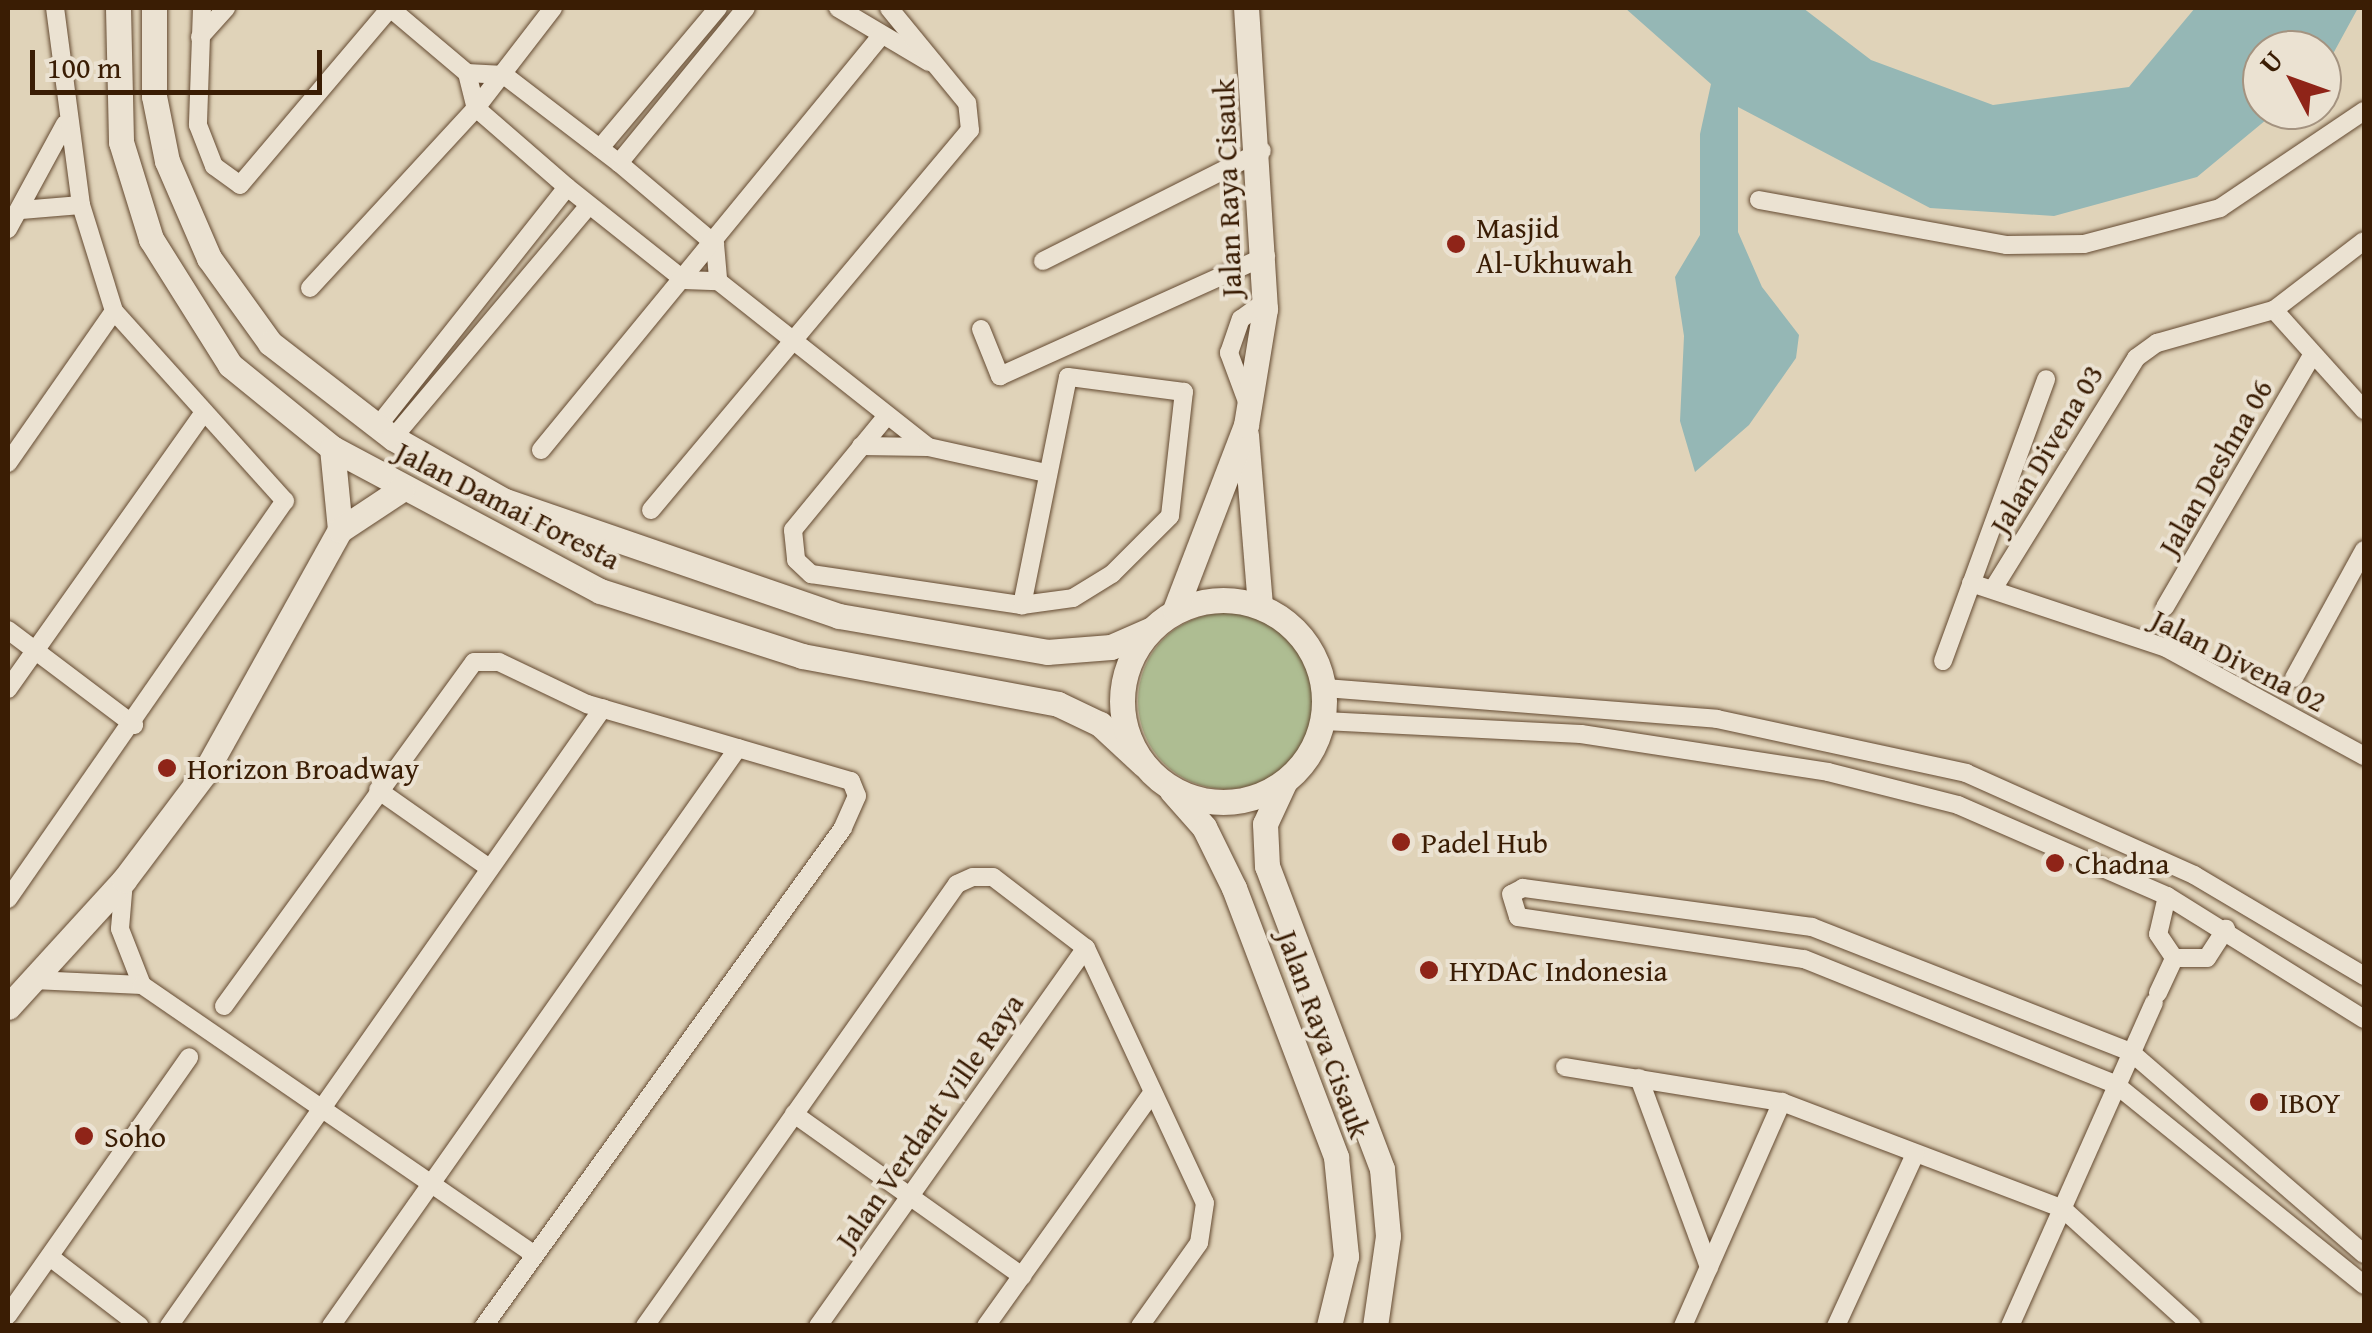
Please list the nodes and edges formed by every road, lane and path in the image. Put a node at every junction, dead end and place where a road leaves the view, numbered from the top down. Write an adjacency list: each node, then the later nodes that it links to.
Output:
1 (55, 8): 20 (street)
2 (118, 8): 37 (main road, Jalan Damai Foresta)
3 (154, 8): 33 (main road, Jalan Damai Foresta)
4 (202, 8): 14 (street)
5 (226, 8): 14 (street)
6 (390, 8): 14 (street); 16 (street)
7 (553, 8): 17 (street)
8 (718, 8): 21 (street)
9 (838, 8): 13 (street)
10 (889, 8): 15 (street)
11 (1246, 8): 22 (main road, Jalan Raya Cisauk)
12 (741, 9): 23 (street)
13 (881, 36): 15 (street); 31 (street)
14 (199, 37)
15 (930, 62): 42 (street)
16 (467, 74): 17 (street); 18 (street)
17 (504, 75): 18 (street); 21 (street)
18 (476, 108): 24 (street); 38 (street)
19 (2364, 110): 25 (street)
20 (65, 124): 26 (street); 28 (street)
21 (600, 148): 23 (street)
22 (1262, 150): 32 (main road, Jalan Raya Cisauk); 34 (street)
23 (619, 163): 31 (street)
24 (566, 187): 27 (street); 44 (street)
25 (1759, 200)
26 (80, 204): 28 (street); 40 (street)
27 (589, 204): 35 (street); 46 (street)
28 (21, 210): 29 (street)
29 (8, 229)
30 (2364, 240): 39 (street, Jalan Divena 03)
31 (714, 244): 35 (street); 36 (street)
32 (1266, 256): 41 (street); 49 (main road, Jalan Raya Cisauk)
33 (209, 258): 37 (main road); 51 (main road, Jalan Damai Foresta)
34 (1043, 261)
35 (684, 280): 36 (street); 55 (street)
36 (718, 281): 42 (street)
37 (173, 283): 54 (main road, Jalan Damai Foresta)
38 (310, 288)
39 (2274, 310): 43 (street); 65 (street, Jalan Divena 03)
40 (114, 311): 48 (street); 56 (street)
41 (981, 328)
42 (793, 337): 50 (street); 60 (street)
43 (2312, 354): 47 (street); 68 (street, Jalan Deshna 06)
44 (414, 378): 46 (street); 51 (street)
45 (2046, 379): 64 (street)
46 (430, 392): 51 (street)
47 (2364, 410)
48 (201, 416): 72 (street); 79 (street)
49 (1247, 416): 67 (main road, Jalan Raya Cisauk); 69 (main road, Jalan Raya Cisauk)
50 (885, 418): 52 (street); 53 (street)
51 (384, 433): 59 (main road, Jalan Damai Foresta)
52 (861, 446): 53 (street); 66 (street)
53 (928, 446): 57 (street)
54 (332, 448): 58 (main road, Jalan Damai Foresta); 61 (main road)
55 (541, 450)
56 (8, 464)
57 (1046, 473): 66 (street); 66 (street)
58 (402, 489): 61 (main road); 62 (main road, Jalan Damai Foresta)
59 (505, 501): 62 (main road); 71 (main road, Jalan Damai Foresta)
60 (651, 510)
61 (340, 530): 89 (main road)
62 (489, 539): 83 (main road, Jalan Damai Foresta)
63 (2364, 550): 74 (street)
64 (1971, 583): 65 (street, Jalan Divena 02); 73 (street)
65 (1994, 589): 82 (street, Jalan Divena 02)
66 (1022, 605)
67 (1260, 605): 69 (main road); 75 (main road)
68 (2165, 607)
69 (1175, 610): 71 (main road)
70 (8, 630): 72 (street)
71 (1150, 630): 83 (main road)
72 (35, 650): 76 (street); 79 (street)
73 (1943, 661)
74 (2294, 678)
75 (1325, 688): 78 (main road); 80 (street)
76 (8, 689)
77 (603, 708): 81 (street); 87 (street); 88 (street)
78 (1324, 721): 84 (street); 85 (main road)
79 (134, 726): 91 (street)
80 (1832, 740): 84 (street); 97 (street)
81 (738, 748): 113 (street); 116 (street)
82 (2364, 756)
83 (1143, 764): 86 (main road)
84 (1828, 772): 90 (street)
85 (1284, 783): 86 (main road); 133 (main road, Jalan Raya Cisauk)
86 (1167, 786): 132 (main road, Jalan Raya Cisauk)
87 (378, 790): 88 (street); 100 (street)
88 (488, 867): 109 (street)
89 (124, 880): 98 (main road); 99 (street)
90 (2167, 896): 93 (street); 95 (street)
91 (8, 899)
92 (1812, 927): 96 (street); 96 (street); 103 (street)
93 (2226, 929): 95 (street); 102 (street)
94 (1086, 948): 108 (street); 111 (street); 114 (street, Jalan Verdant Ville Raya)
95 (2174, 958): 103 (street)
96 (1804, 959): 107 (street)
97 (2364, 976)
98 (33, 980): 99 (street); 101 (main road)
99 (142, 986): 109 (street)
100 (224, 1006)
101 (8, 1008)
102 (2364, 1019)
103 (2131, 1052): 107 (street); 117 (street)
104 (189, 1057): 118 (street)
105 (1565, 1068): 106 (street)
106 (1639, 1078): 110 (street); 119 (street)
107 (2115, 1084): 115 (street); 121 (street)
108 (1153, 1092): 120 (street); 131 (street)
109 (322, 1101): 113 (street); 125 (street)
110 (1782, 1102): 112 (street); 119 (street)
111 (794, 1114): 114 (street); 128 (street)
112 (1915, 1154): 115 (street); 135 (street)
113 (433, 1181): 116 (street); 126 (street)
114 (910, 1195): 120 (street); 129 (street, Jalan Verdant Ville Raya)
115 (2063, 1209): 123 (street); 136 (street)
116 (534, 1254): 127 (street)
117 (2364, 1254)
118 (50, 1257): 122 (street); 124 (street)
119 (1709, 1266): 134 (street)
120 (1022, 1276): 130 (street)
121 (2364, 1285)
122 (8, 1315)
123 (2181, 1322)
124 (140, 1326)
125 (169, 1326)
126 (331, 1326)
127 (484, 1326)
128 (645, 1326)
129 (818, 1326)
130 (986, 1326)
131 (1140, 1326)
132 (1329, 1326)
133 (1376, 1326)
134 (1683, 1326)
135 (1836, 1326)
136 (2010, 1326)

